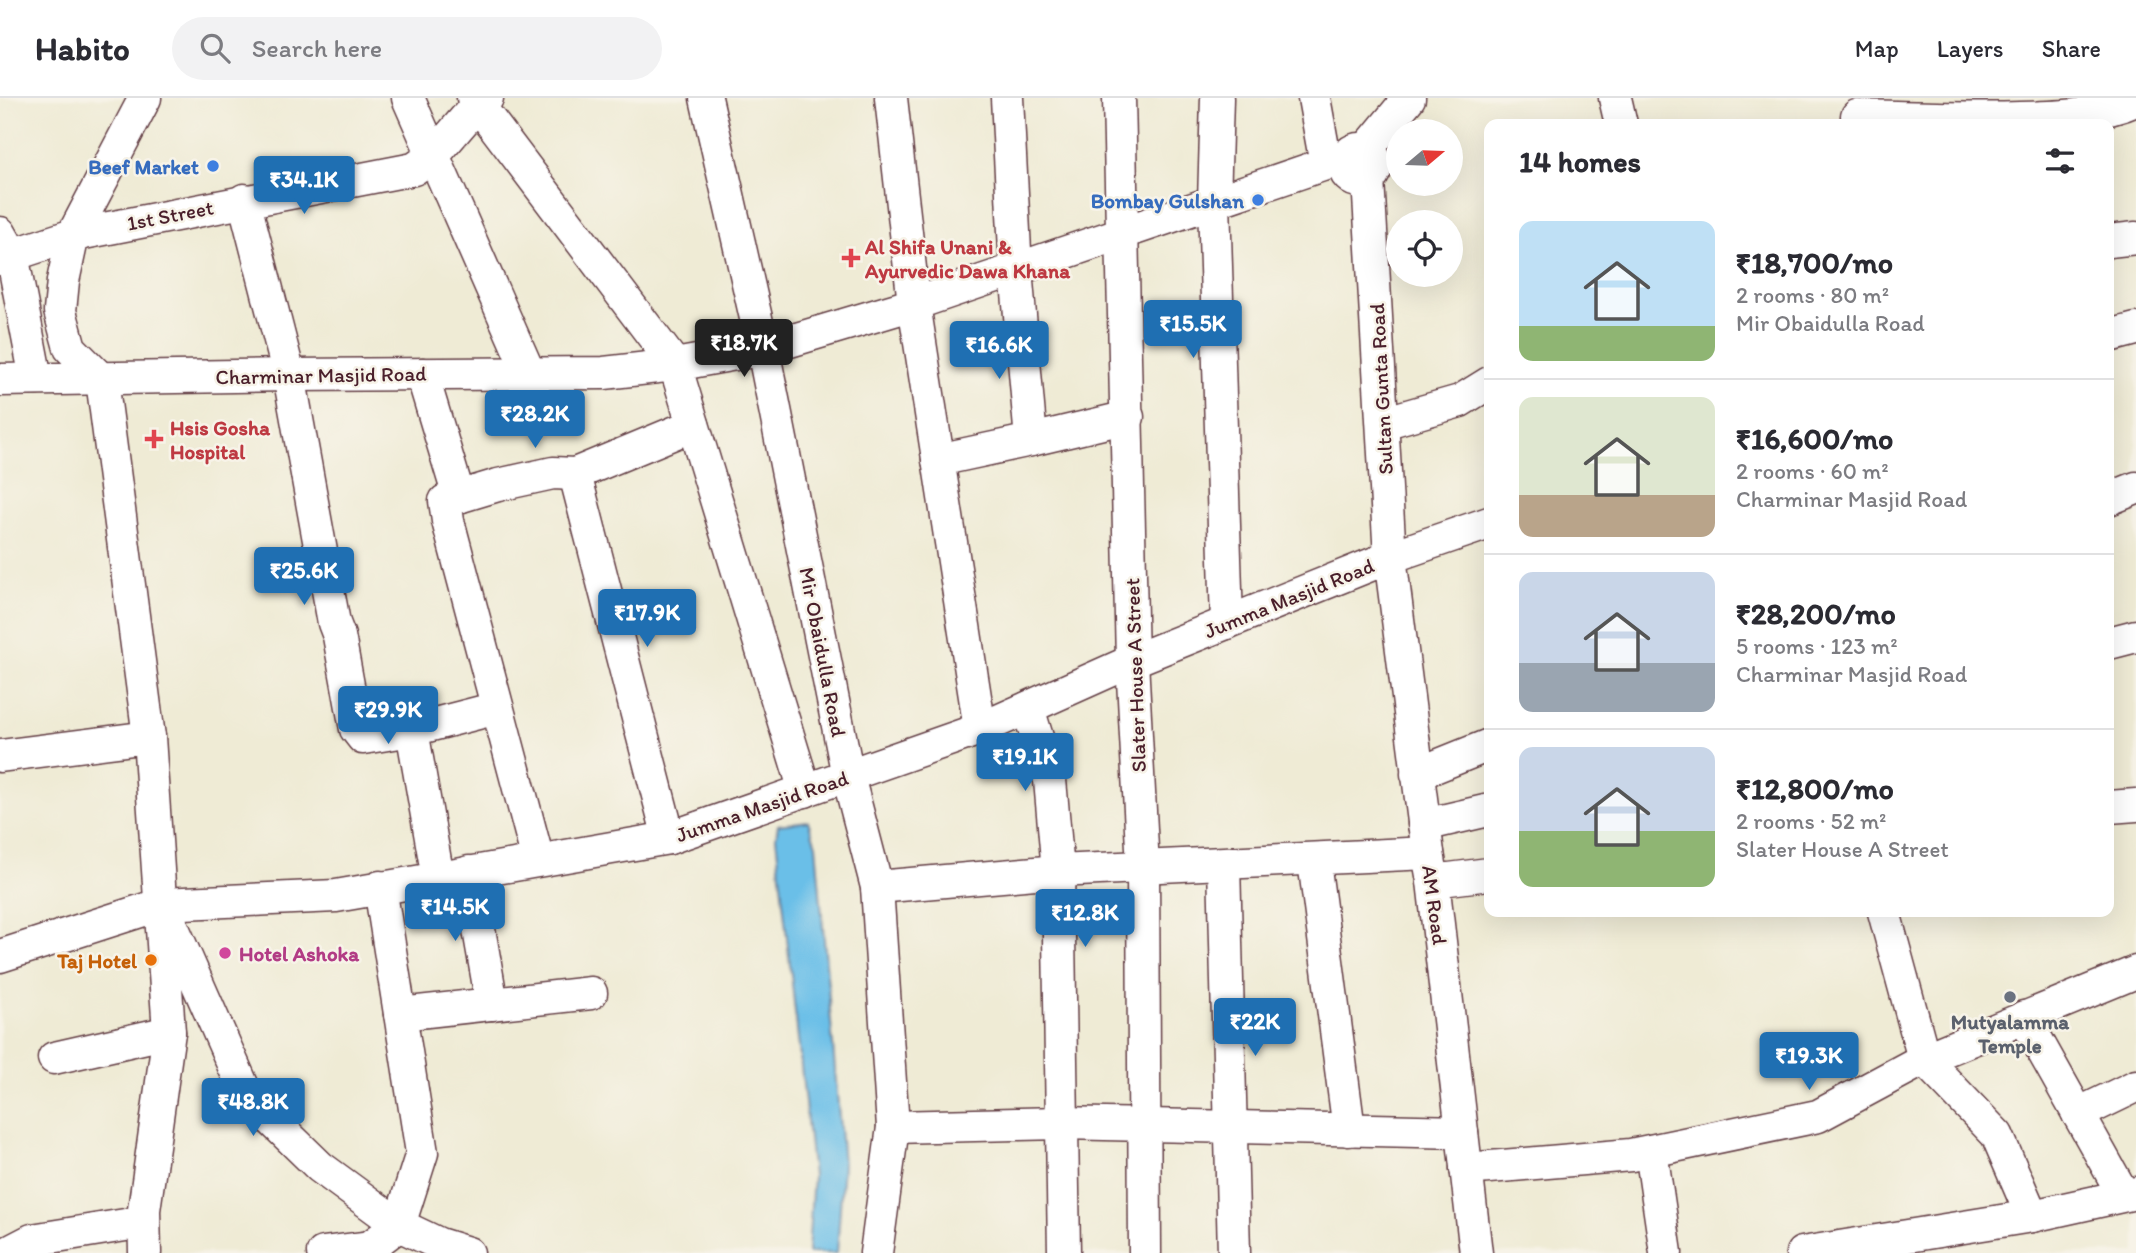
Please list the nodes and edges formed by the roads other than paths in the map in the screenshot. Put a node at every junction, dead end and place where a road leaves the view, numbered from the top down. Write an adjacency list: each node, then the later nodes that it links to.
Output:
1 (145, 98): 21 (street)
2 (408, 98): 16 (street)
3 (706, 98): 29 (street, Mir Obaidulla Road)
4 (891, 98): 26 (street)
5 (1007, 98): 25 (street)
6 (1119, 98): 20 (street, Slater House A Street)
7 (1217, 98): 19 (street)
8 (1314, 98): 17 (street, Sultan Gunta Road)
9 (1409, 98): 17 (street)
10 (1615, 98): 15 (street)
11 (479, 100): 16 (street, 1st Street); 30 (street)
12 (2136, 100): 13 (street)
13 (1988, 114): 14 (street)
14 (1857, 116)
15 (1620, 119)
16 (434, 155): 18 (street, 1st Street); 31 (street)
17 (1352, 162): 19 (street, Charminar Masjid Road); 39 (street, Sultan Gunta Road)
18 (244, 200): 21 (street, 1st Street); 32 (street)
19 (1214, 202): 20 (street, Charminar Masjid Road); 49 (street)
20 (1124, 233): 25 (street, Charminar Masjid Road); 38 (street, Slater House A Street)
21 (73, 235): 24 (street, 1st Street); 36 (street)
22 (2136, 238): 23 (street)
23 (2114, 240)
24 (4, 249): 34 (street)
25 (1016, 270): 26 (street, Charminar Masjid Road); 41 (street)
26 (914, 304): 29 (street, Charminar Masjid Road); 42 (street)
27 (2136, 329): 28 (street)
28 (2114, 335)
29 (763, 349): 30 (street, Charminar Masjid Road); 61 (street, Mir Obaidulla Road)
30 (675, 365): 31 (street, Charminar Masjid Road); 40 (street)
31 (529, 373): 33 (street, Charminar Masjid Road)
32 (289, 374): 33 (street, Charminar Masjid Road); 36 (street, Charminar Masjid Road); 56 (street)
33 (422, 374): 45 (street)
34 (36, 379): 35 (street, Charminar Masjid Road); 36 (street, Charminar Masjid Road)
35 (0, 380)
36 (102, 380): 57 (street)
37 (1484, 386): 39 (street)
38 (1128, 417): 41 (street); 52 (street, Slater House A Street)
39 (1383, 423): 48 (street, Sultan Gunta Road)
40 (694, 425): 43 (street); 62 (street)
41 (1031, 440): 42 (street)
42 (938, 460): 55 (street)
43 (575, 474): 45 (street); 66 (street)
44 (2136, 488): 46 (street)
45 (459, 497): 53 (street)
46 (2114, 497)
47 (1484, 525): 48 (street, Jumma Masjid Road)
48 (1390, 557): 49 (street, Jumma Masjid Road); 60 (street, AM Road)
49 (1227, 622): 52 (street, Jumma Masjid Road)
50 (2136, 636): 51 (street)
51 (2114, 642)
52 (1132, 661): 54 (street, Jumma Masjid Road); 71 (street, Slater House A Street)
53 (497, 708): 56 (street); 68 (street)
54 (1028, 708): 55 (street, Jumma Masjid Road); 73 (street)
55 (980, 729): 61 (street, Jumma Masjid Road)
56 (412, 730): 75 (street)
57 (149, 737): 59 (street); 78 (street)
58 (1484, 747): 60 (street)
59 (0, 756)
60 (1417, 774): 67 (street, AM Road)
61 (848, 776): 62 (street, Jumma Masjid Road); 77 (street, Mir Obaidulla Road)
62 (805, 791): 66 (street, Jumma Masjid Road)
63 (2136, 805): 64 (street)
64 (2114, 807)
65 (1484, 814): 67 (street)
66 (669, 838): 68 (street, Jumma Masjid Road)
67 (1428, 853): 69 (street); 74 (street); 96 (street, AM Road)
68 (538, 860): 72 (street, Jumma Masjid Road)
69 (1314, 861): 70 (street); 95 (street)
70 (1224, 864): 71 (street); 93 (street)
71 (1143, 867): 73 (street); 92 (street, Slater House A Street)
72 (470, 872): 75 (street, Jumma Masjid Road); 83 (street)
73 (1058, 872): 77 (street); 91 (street)
74 (1484, 872)
75 (438, 878): 76 (street, Jumma Masjid Road)
76 (380, 887): 78 (street, Jumma Masjid Road); 84 (street)
77 (877, 887): 94 (street, Mir Obaidulla Road)
78 (162, 904): 80 (street, Jumma Masjid Road); 86 (street); 101 (street)
79 (1885, 917): 88 (street)
80 (0, 956)
81 (2136, 972): 85 (street)
82 (591, 993): 83 (street)
83 (492, 1004): 84 (street)
84 (400, 1014): 101 (street)
85 (2024, 1017): 88 (street); 90 (street)
86 (169, 1032): 87 (street); 103 (street)
87 (54, 1058)
88 (1924, 1059): 97 (street); 100 (street)
89 (2136, 1086): 90 (street)
90 (2078, 1114): 99 (street)
91 (1061, 1123): 92 (street); 94 (street); 108 (street)
92 (1146, 1125): 93 (street); 109 (street, Slater House A Street)
93 (1230, 1125): 95 (street); 110 (street)
94 (892, 1127): 107 (street, Mir Obaidulla Road)
95 (1349, 1130): 96 (street)
96 (1462, 1132): 98 (street, AM Road)
97 (1651, 1151): 98 (street); 112 (street)
98 (1466, 1169): 111 (street, AM Road)
99 (2129, 1194): 100 (street)
100 (2032, 1216): 113 (street)
101 (399, 1225): 105 (street); 106 (street)
102 (0, 1238): 104 (street)
103 (144, 1238): 104 (street)
104 (20, 1246)
105 (449, 1250)
106 (323, 1253)
107 (876, 1253)
108 (1064, 1253)
109 (1145, 1253)
110 (1234, 1253)
111 (1476, 1253)
112 (1666, 1253)
113 (1802, 1253)

